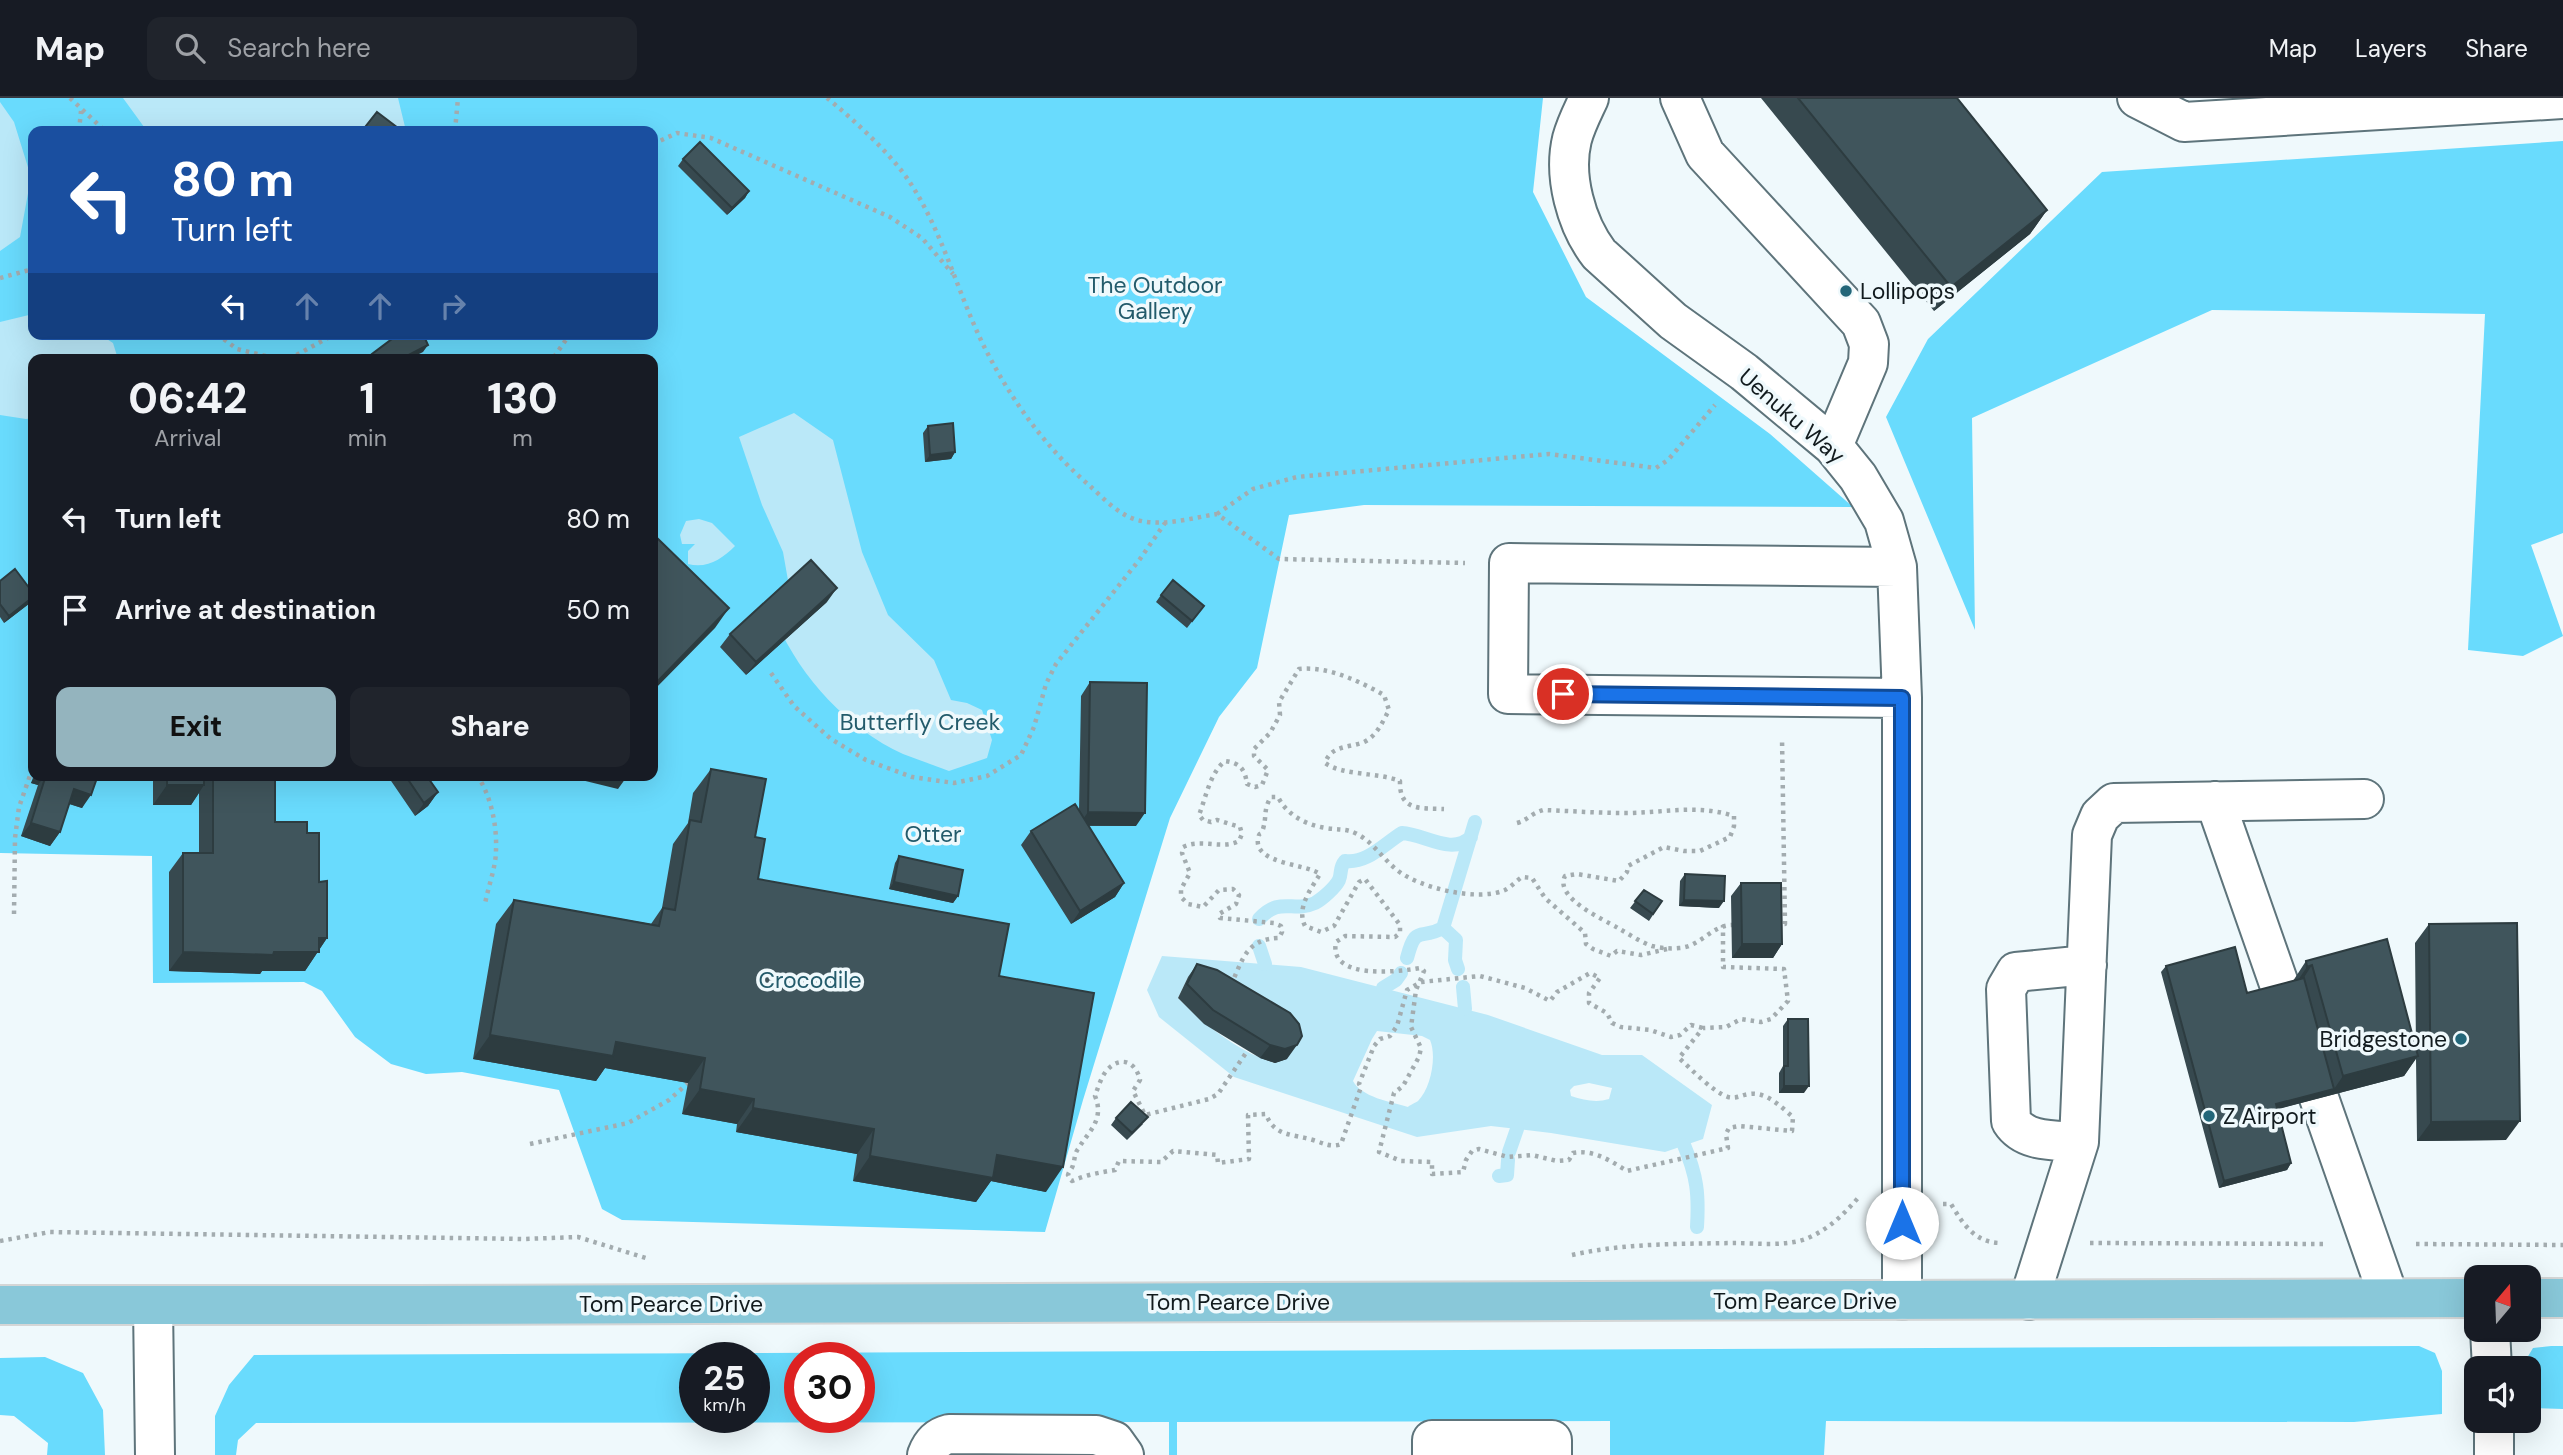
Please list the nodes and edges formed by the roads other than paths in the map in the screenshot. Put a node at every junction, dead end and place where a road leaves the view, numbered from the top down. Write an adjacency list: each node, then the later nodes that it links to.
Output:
1 (1589, 98): 5 (street, Uenuku Way)
2 (1680, 98): 5 (street)
3 (2137, 98): 4 (street)
4 (2563, 99)
5 (1833, 446): 6 (street, Uenuku Way)
6 (1897, 567): 7 (street, Uenuku Way); 7 (street)
7 (1902, 698): 16 (street, Uenuku Way)
8 (2364, 799): 9 (street)
9 (2216, 801): 10 (street); 12 (street)
10 (2087, 965): 11 (street); 11 (street)
11 (2079, 1142): 17 (street)
12 (2389, 1298): 13 (main road, Tom Pearce Drive); 17 (main road, Tom Pearce Drive)
13 (2464, 1298)
14 (2541, 1298): 15 (main road)
15 (2563, 1298)
16 (1902, 1300): 17 (main road, Tom Pearce Drive); 19 (main road, Tom Pearce Drive)
17 (2029, 1300)
18 (0, 1305): 19 (main road, Tom Pearce Drive)
19 (153, 1306): 21 (street)
20 (2494, 1433): 26 (street)
21 (155, 1455)
22 (927, 1455): 23 (street)
23 (1124, 1455)
24 (1432, 1455): 25 (street)
25 (1552, 1455)
26 (2494, 1455)

